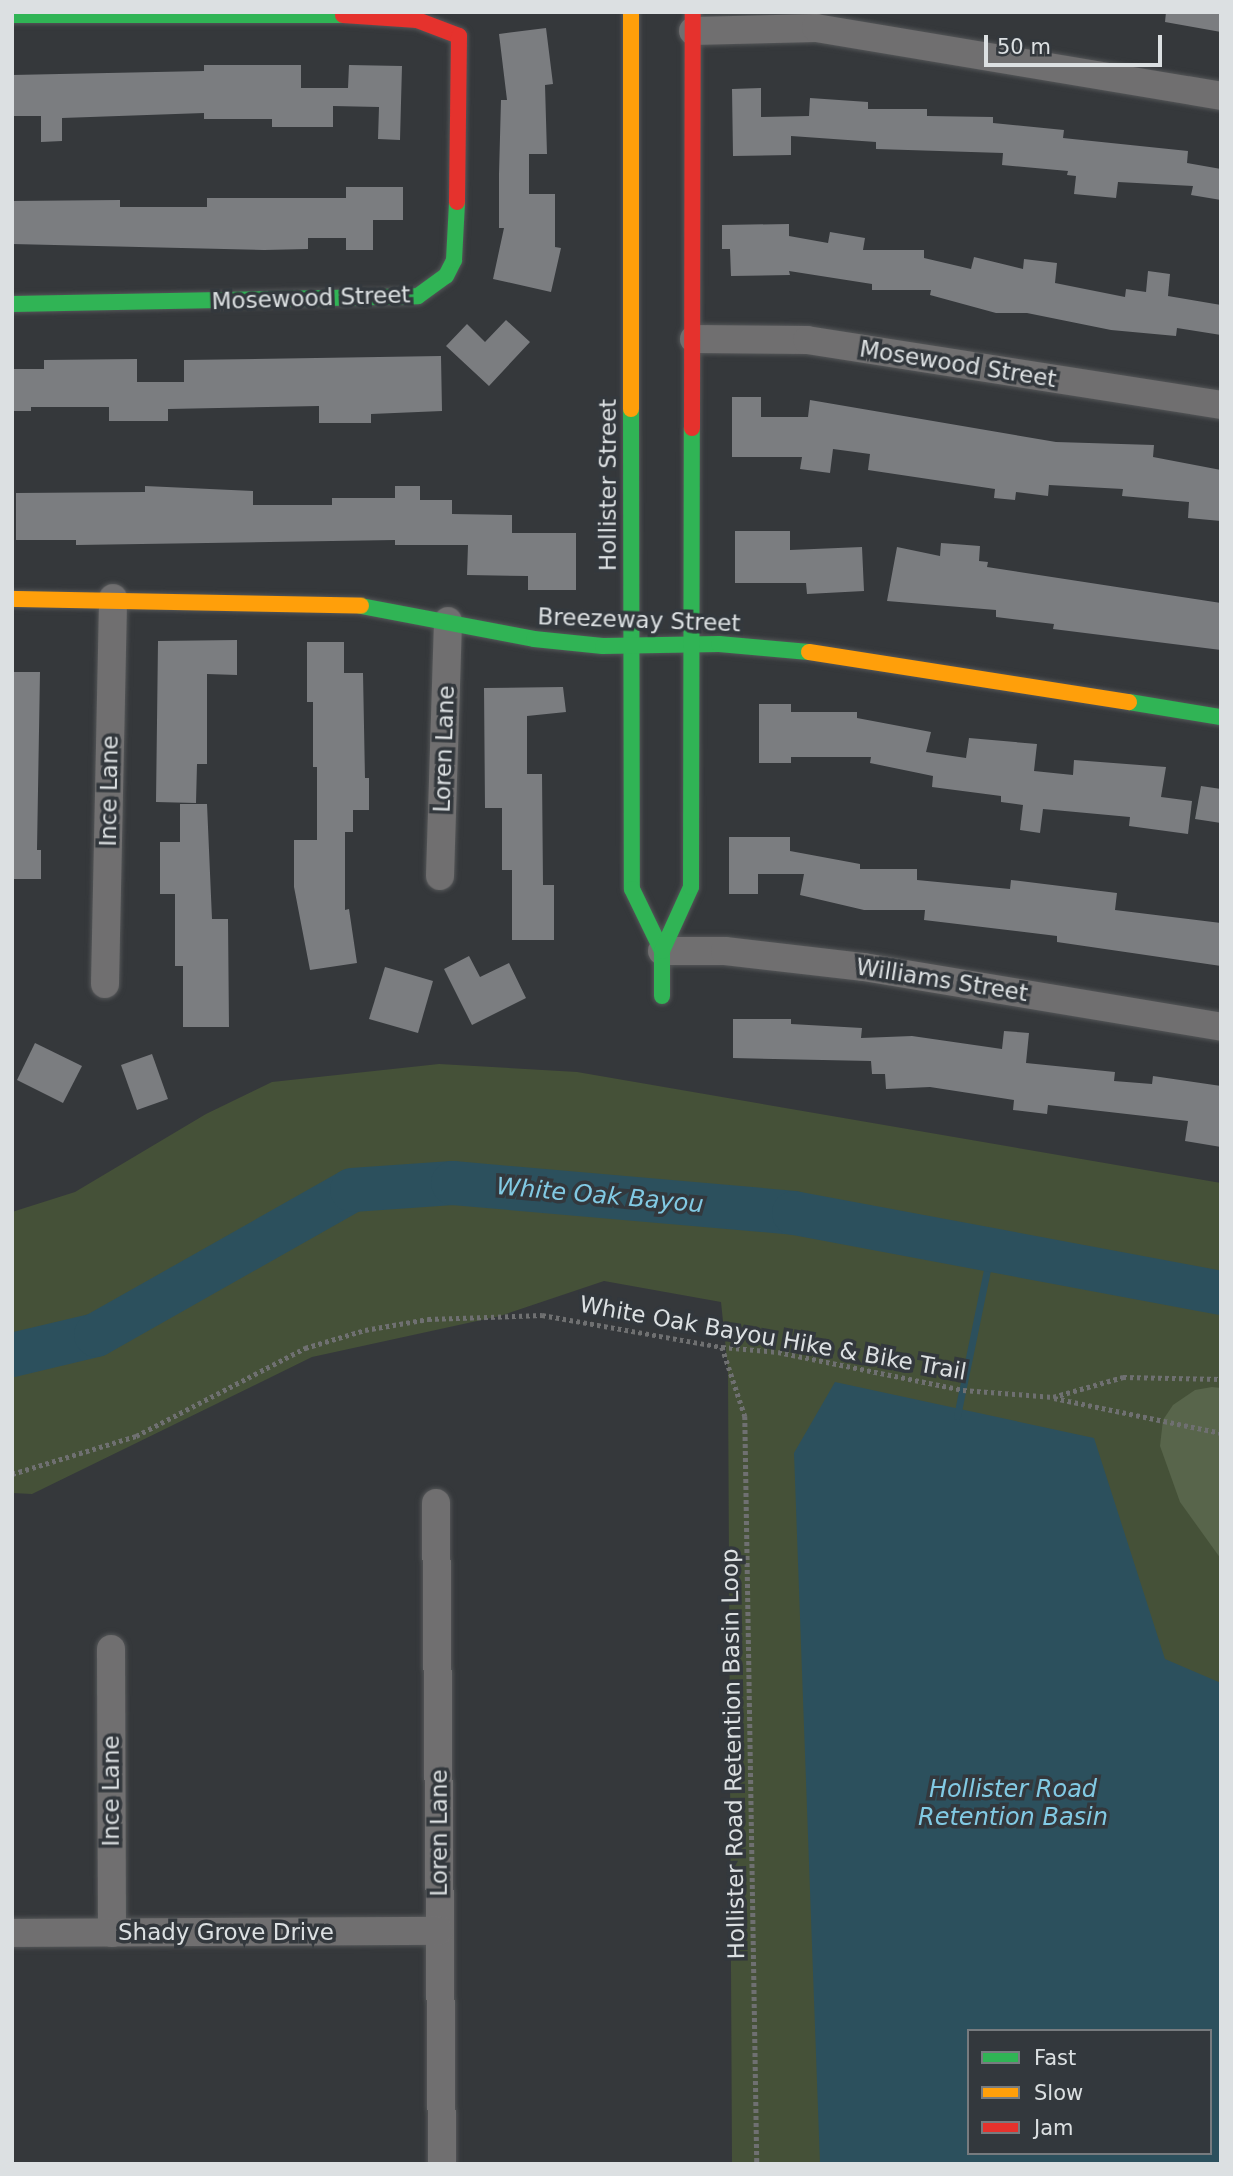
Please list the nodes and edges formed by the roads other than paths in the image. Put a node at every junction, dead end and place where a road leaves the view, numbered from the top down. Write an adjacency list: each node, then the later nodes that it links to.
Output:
1 (631, 12): 11 (street, Hollister Street)
2 (12, 15): 5 (street, Mosewood Street)
3 (693, 22): 4 (street); 6 (street, Hollister Street)
4 (1221, 96)
5 (12, 304)
6 (694, 339): 7 (street, Mosewood Street); 12 (street, Hollister Street)
7 (1221, 405)
8 (113, 598): 9 (street, Breezeway Street); 10 (street, Breezeway Street); 16 (street, Ince Lane)
9 (12, 599)
10 (448, 621): 11 (street, Breezeway Street); 14 (street, Loren Lane)
11 (630, 645): 12 (street, Breezeway Street); 15 (street, Hollister Street)
12 (693, 645): 13 (street, Breezeway Street); 15 (street, Hollister Street)
13 (1221, 717)
14 (440, 876)
15 (662, 951): 17 (street, Hollister Street); 18 (street, Williams Street)
16 (105, 984)
17 (662, 996)
18 (1221, 1027)
19 (436, 1503): 21 (street, Loren Lane)
20 (111, 1649): 23 (street, Ince Lane)
21 (439, 1931): 23 (street, Shady Grove Drive); 24 (street, Loren Lane)
22 (12, 1933): 23 (street, Shady Grove Drive)
23 (112, 1933)
24 (442, 2164)

